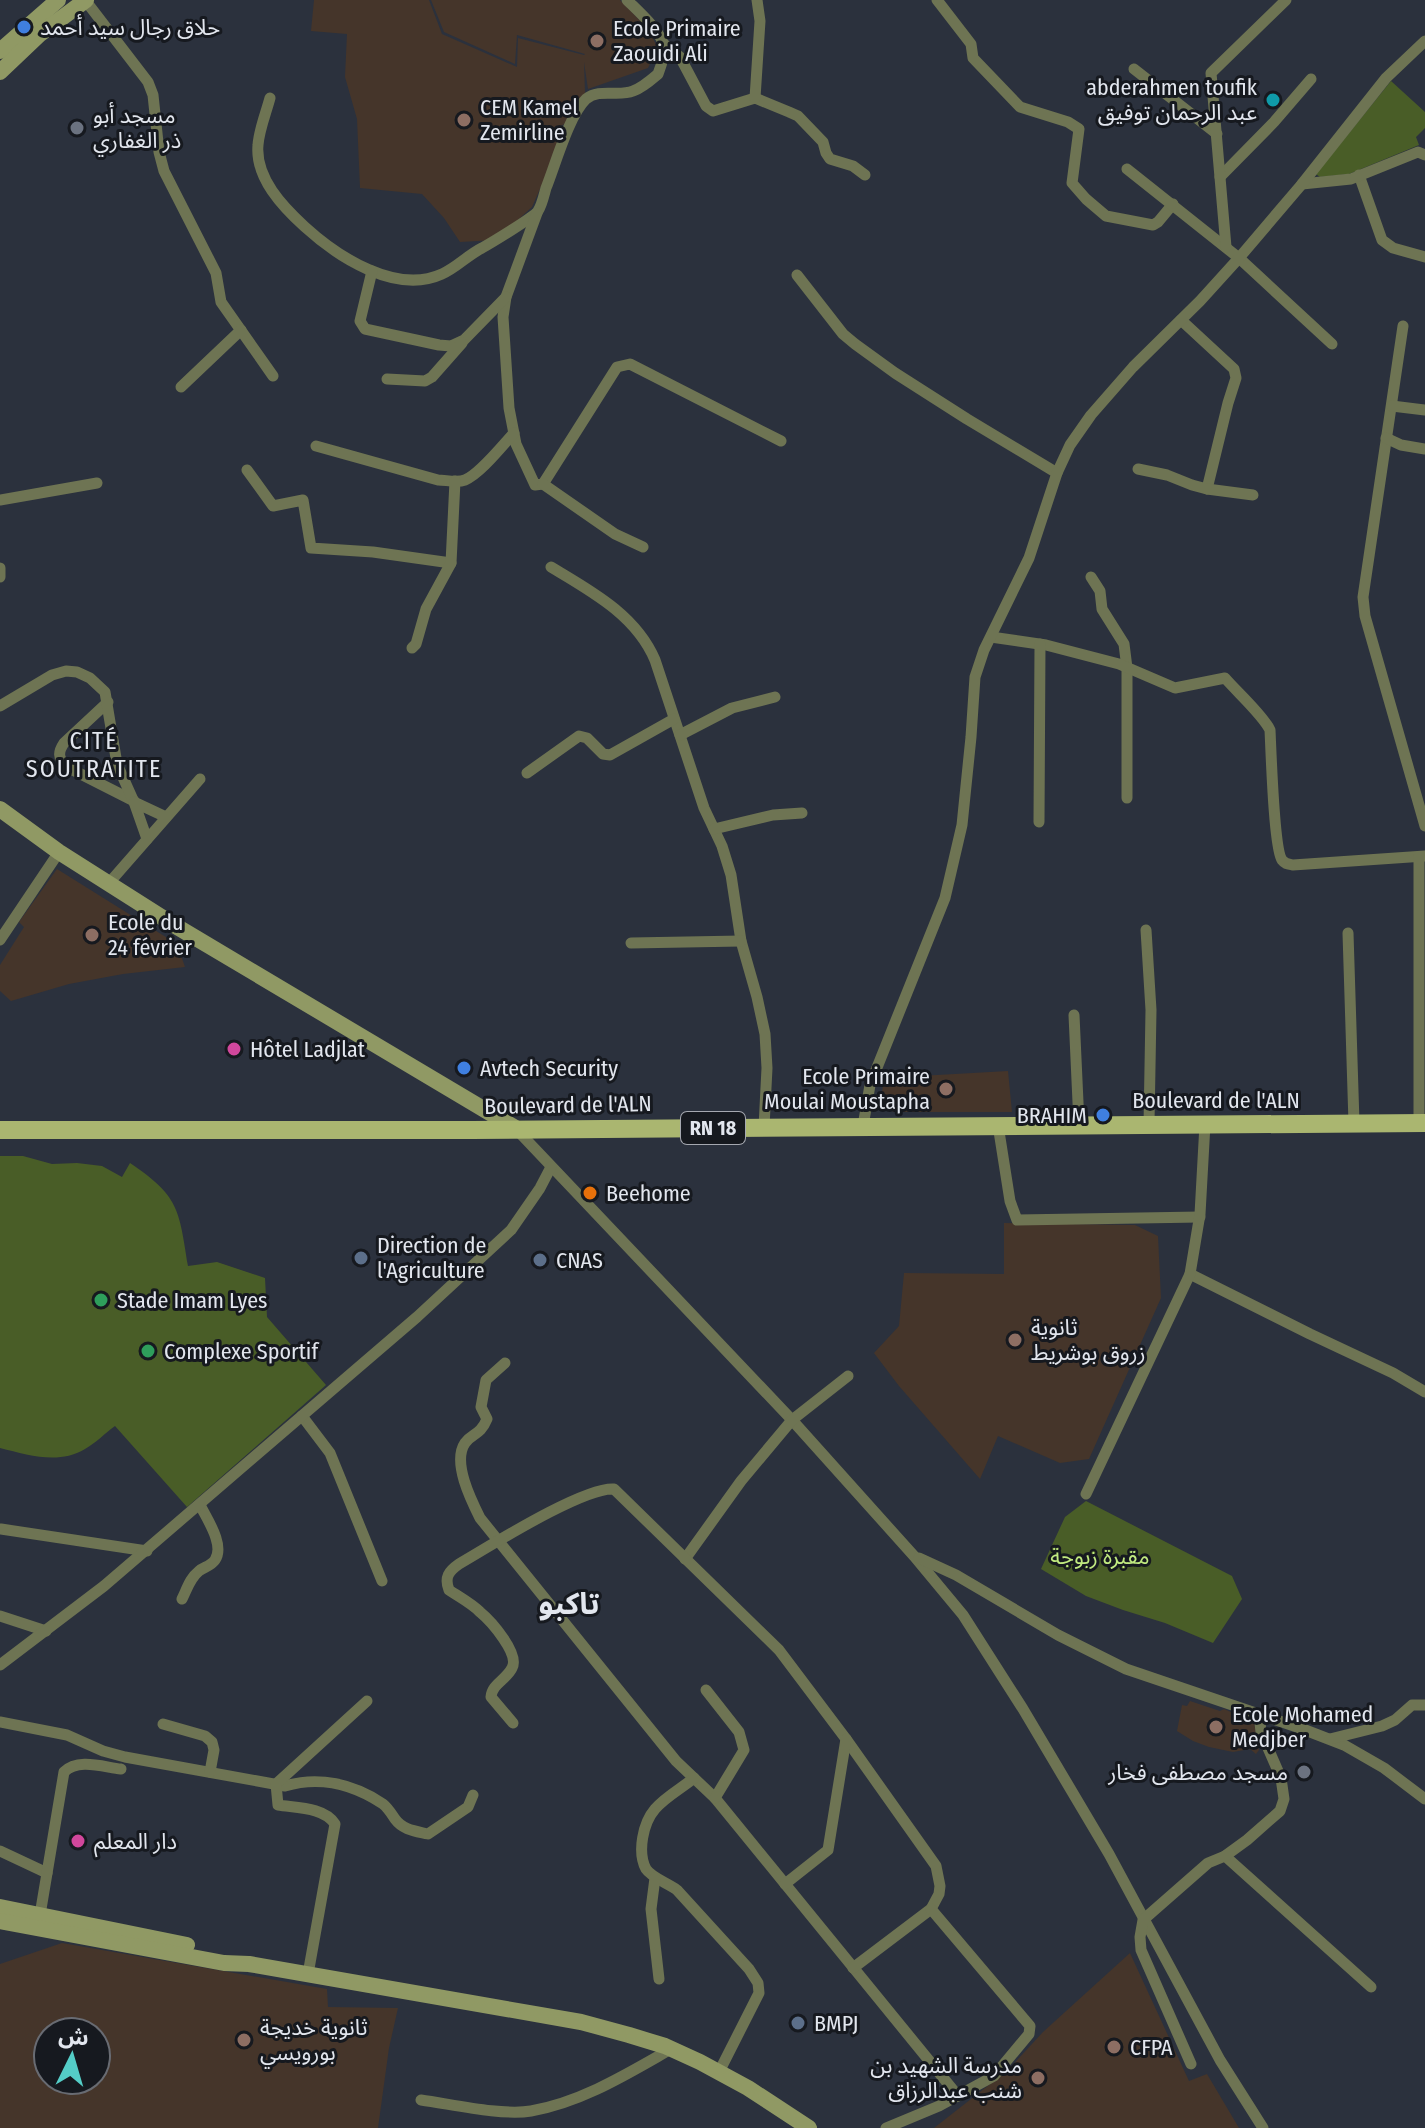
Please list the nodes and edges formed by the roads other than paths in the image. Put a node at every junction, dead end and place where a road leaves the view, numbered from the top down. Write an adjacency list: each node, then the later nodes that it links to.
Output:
1 (58, 0): 9 (main road)
2 (86, 0): 11 (main road); 32 (street)
3 (627, 0): 8 (street)
4 (757, 0): 14 (street)
5 (937, 0): 22 (street)
6 (1286, 0): 15 (street)
7 (1425, 41): 21 (street)
8 (664, 44): 14 (street); 23 (street)
9 (0, 51)
10 (1134, 69): 15 (street)
11 (0, 72)
12 (1311, 79): 20 (street)
13 (270, 98): 27 (street)
14 (755, 98): 18 (street)
15 (1217, 134): 20 (street)
16 (1425, 155): 19 (street)
17 (1127, 169): 22 (street)
18 (865, 175)
19 (1359, 175): 21 (street); 25 (street)
20 (1220, 177): 24 (street)
21 (1302, 184): 26 (street)
22 (1173, 204): 24 (street)
23 (537, 213): 27 (street); 29 (street)
24 (1226, 247): 26 (street)
25 (1425, 257)
26 (1239, 258): 30 (street); 34 (street)
27 (372, 271): 33 (street)
28 (797, 275): 47 (street)
29 (506, 297): 33 (street); 40 (street)
30 (1181, 320): 47 (street); 51 (street)
31 (1403, 326): 38 (street)
32 (241, 330): 35 (street); 37 (street)
33 (464, 340): 36 (street)
34 (1332, 344)
35 (273, 376)
36 (387, 379)
37 (181, 387)
38 (1392, 406): 39 (street); 41 (street)
39 (1425, 410)
40 (514, 433): 48 (street); 50 (street)
41 (1386, 438): 44 (street); 77 (street)
42 (781, 441): 50 (street)
43 (316, 446): 48 (street)
44 (1425, 449)
45 (1138, 469): 51 (street)
46 (247, 470): 55 (street)
47 (1057, 473): 60 (street)
48 (455, 481): 55 (street)
49 (97, 483): 53 (street)
50 (543, 484): 54 (street)
51 (1207, 489): 52 (street)
52 (1253, 495)
53 (0, 500)
54 (643, 547)
55 (451, 563): 62 (street)
56 (551, 567): 67 (street)
57 (0, 568): 58 (street)
58 (0, 577)
59 (1091, 577): 63 (street)
60 (991, 637): 61 (street); 95 (street)
61 (1040, 644): 63 (street); 76 (street)
62 (412, 648)
63 (1127, 668): 71 (street); 81 (street)
64 (775, 697): 68 (street)
65 (108, 702): 66 (street); 72 (street); 72 (street)
66 (0, 706)
67 (674, 719): 68 (street); 69 (street)
68 (680, 735): 78 (street)
69 (527, 773)
70 (200, 779): 75 (street)
71 (1127, 798)
72 (134, 802): 75 (street); 79 (street)
73 (0, 809): 80 (main road)
74 (802, 813): 78 (street)
75 (166, 817): 79 (street)
76 (1039, 822)
77 (1425, 826)
78 (714, 829): 86 (street)
79 (147, 839): 82 (street)
80 (59, 852): 82 (main road); 85 (street)
81 (1422, 857): 90 (street)
82 (109, 883): 97 (main road)
83 (1146, 930): 92 (street)
84 (1348, 933): 89 (street)
85 (0, 940)
86 (741, 941): 87 (street); 96 (street)
87 (631, 943)
88 (1074, 1015): 91 (street)
89 (1354, 1123): 90 (main road, Boulevard de l'ALN / RN 18); 93 (main road, Boulevard de l'ALN / RN 18)
90 (1422, 1123)
91 (1079, 1124): 92 (main road, Boulevard de l'ALN / RN 18); 94 (main road, Boulevard de l'ALN / RN 18)
92 (1149, 1124): 93 (main road, Boulevard de l'ALN / RN 18)
93 (1205, 1124): 100 (street)
94 (998, 1125): 95 (main road, Boulevard de l'ALN / RN 18); 100 (street)
95 (863, 1126): 96 (main road, Boulevard de l'ALN / RN 18)
96 (764, 1127): 97 (main road, Boulevard de l'ALN / RN 18)
97 (517, 1129): 98 (main road, Boulevard de l'ALN / RN 18); 99 (street)
98 (0, 1130)
99 (551, 1167): 105 (street); 106 (street)
100 (1200, 1217): 101 (street)
101 (1190, 1274): 104 (street); 107 (street)
102 (505, 1363): 110 (street)
103 (848, 1376): 106 (street)
104 (1425, 1392)
105 (302, 1416): 108 (street); 114 (street)
106 (792, 1420): 112 (street); 113 (street)
107 (1086, 1494)
108 (200, 1505): 111 (street); 115 (street)
109 (1, 1529): 111 (street)
110 (498, 1542): 113 (street); 124 (street); 130 (street)
111 (147, 1551): 117 (street)
112 (914, 1556): 122 (street); 143 (street)
113 (685, 1559): 126 (street)
114 (382, 1581)
115 (182, 1599)
116 (0, 1616): 117 (street)
117 (46, 1631): 118 (street)
118 (0, 1665)
119 (706, 1690): 133 (street)
120 (367, 1701): 131 (street)
121 (1425, 1705): 127 (street)
122 (1259, 1714): 127 (street); 136 (street)
123 (0, 1722): 129 (street)
124 (513, 1723)
125 (163, 1724): 129 (street)
126 (846, 1739): 139 (street); 141 (street)
127 (1329, 1739): 134 (street)
128 (121, 1769): 137 (street)
129 (210, 1772): 131 (street)
130 (694, 1778): 133 (street); 138 (street)
131 (276, 1784): 132 (street); 147 (street)
132 (473, 1795)
133 (715, 1798): 139 (street)
134 (1425, 1799)
135 (0, 1851): 137 (street)
136 (1225, 1856): 143 (street); 149 (street)
137 (47, 1873): 142 (street)
138 (655, 1878): 148 (street); 152 (street)
139 (785, 1884): 146 (street)
140 (0, 1907): 142 (main road)
141 (931, 1909): 146 (street); 153 (street)
142 (40, 1915): 145 (main road)
143 (1143, 1920): 151 (street); 157 (street)
144 (0, 1921): 145 (main road)
145 (249, 1964): 147 (main road)
146 (853, 1968): 153 (street)
147 (308, 1974): 150 (main road)
148 (659, 1979)
149 (1371, 1987)
150 (671, 2049): 152 (main road); 154 (street)
151 (1191, 2064)
152 (719, 2072): 155 (main road)
153 (958, 2096): 156 (street)
154 (421, 2100)
155 (809, 2128)
156 (886, 2128)
157 (1263, 2128)

